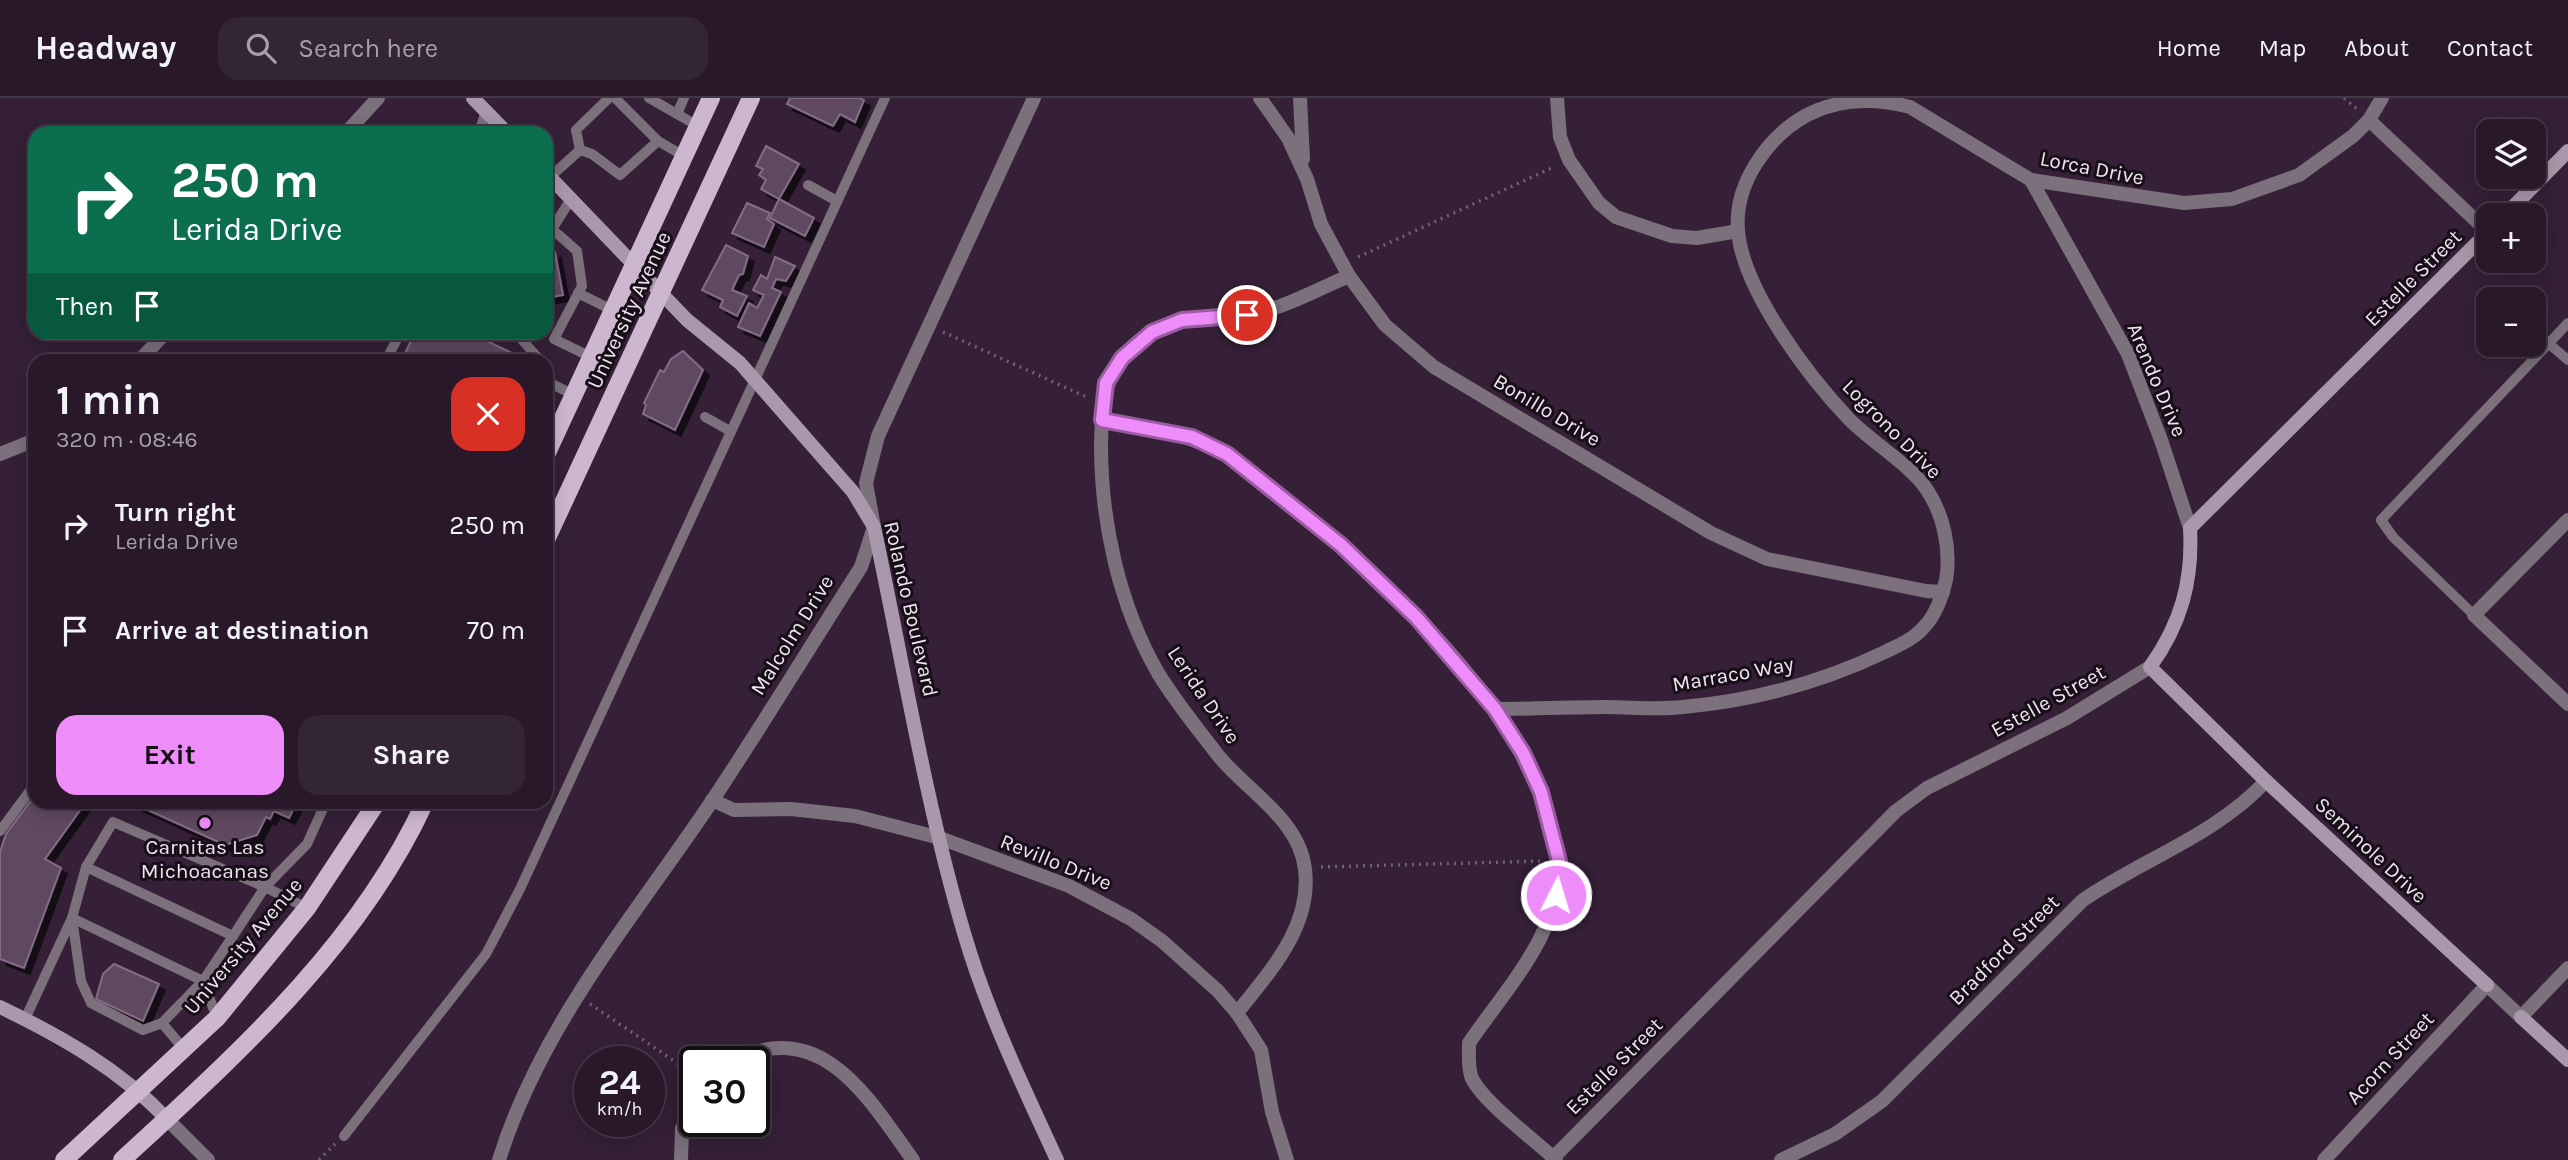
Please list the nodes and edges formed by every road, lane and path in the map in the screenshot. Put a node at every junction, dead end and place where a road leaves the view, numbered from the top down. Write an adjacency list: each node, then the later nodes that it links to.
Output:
1 (378, 98): 18 (street)
2 (473, 98): 15 (street)
3 (609, 98): 23 (lane)
4 (615, 98): 22 (lane)
5 (649, 98): 16 (lane)
6 (684, 98): 16 (lane)
7 (711, 98): 21 (main road, University Avenue)
8 (751, 98): 43 (main road, University Avenue)
9 (885, 98): 33 (lane)
10 (1034, 98): 46 (street, Malcolm Drive)
11 (1261, 98): 28 (street, Bonillo Drive)
12 (1300, 98): 28 (street)
13 (1557, 98): 26 (street)
14 (2382, 98): 17 (street, Lorca Drive)
15 (486, 111): 19 (lane); 20 (street)
16 (677, 114): 21 (lane)
17 (2369, 120): 30 (street, Lorca Drive); 35 (street)
18 (352, 126)
19 (481, 126)
20 (500, 126)
21 (698, 126): 25 (main road, University Avenue)
22 (658, 141): 23 (lane); 25 (lane)
23 (580, 150): 27 (lane)
24 (2568, 151): 34 (street)
25 (684, 156): 40 (main road, University Avenue)
26 (1569, 160): 37 (street); 41 (path)
27 (553, 171)
28 (1307, 179): 41 (street, Bonillo Drive)
29 (553, 180): 32 (street, Rolando Boulevard)
30 (2031, 180): 37 (street, Lorca Drive); 67 (street, Arendo Drive)
31 (808, 185): 33 (lane)
32 (571, 198): 36 (lane); 40 (street, Rolando Boulevard)
33 (837, 201): 54 (lane)
34 (2517, 203)
35 (2476, 221)
36 (553, 224)
37 (1738, 231): 68 (street, Logrono Drive)
38 (553, 233): 42 (lane)
39 (2476, 244): 67 (street, Estelle Street)
40 (634, 263): 43 (street, Rolando Boulevard); 44 (main road, University Avenue)
41 (1346, 270): 57 (street, Lerida Drive); 68 (street, Bonillo Drive)
42 (578, 293): 44 (lane); 52 (lane)
43 (662, 293): 54 (street, Rolando Boulevard); 65 (main road, University Avenue)
44 (612, 310): 52 (main road, University Avenue)
45 (2568, 323): 49 (lane)
46 (929, 325): 57 (path); 66 (street, Malcolm Drive)
47 (159, 340): 50 (street)
48 (521, 340): 51 (lane)
49 (2548, 343): 53 (lane); 69 (lane)
50 (146, 354)
51 (534, 354)
52 (591, 357): 56 (main road, University Avenue)
53 (2568, 360)
54 (755, 383): 60 (lane); 66 (street, Rolando Boulevard)
55 (553, 385): 56 (lane)
56 (573, 395): 61 (main road, University Avenue)
57 (1103, 405): 59 (street, Lerida Drive)
58 (705, 416): 60 (lane)
59 (1102, 420): 72 (street); 83 (street, Lerida Drive)
60 (730, 431): 104 (lane)
61 (553, 439)
62 (28, 443): 63 (street)
63 (0, 454)
64 (2568, 520): 69 (street)
65 (553, 525)
66 (874, 527): 75 (street, Malcolm Drive); 80 (street, Rolando Boulevard)
67 (2190, 528): 70 (street, Estelle Street)
68 (1943, 592): 72 (street, Marraco Way)
69 (2474, 615): 71 (street)
70 (2150, 667): 73 (street, Seminole Drive); 106 (street, Estelle Street)
71 (2568, 704)
72 (1495, 709): 81 (street)
73 (2266, 781): 90 (street, Seminole Drive); 116 (street, Bradford Street)
74 (28, 793): 79 (lane)
75 (712, 800): 80 (street, Revillo Drive); 91 (street, Malcolm Drive)
76 (323, 809): 84 (lane)
77 (372, 809): 85 (main road, University Avenue)
78 (421, 809): 103 (main road)
79 (0, 831)
80 (940, 838): 93 (street, Revillo Drive); 114 (street, Rolando Boulevard)
81 (1559, 861): 83 (path); 106 (street)
82 (86, 867): 84 (lane); 86 (lane); 87 (lane)
83 (1305, 867): 93 (street, Lerida Drive)
84 (265, 887): 85 (lane); 87 (lane)
85 (307, 908): 95 (main road, University Avenue)
86 (72, 918): 89 (lane); 96 (lane); 97 (lane)
87 (233, 936): 89 (lane)
88 (2568, 968): 94 (street)
89 (203, 981): 95 (lane); 97 (lane)
90 (2487, 985): 94 (street, Seminole Drive); 117 (street, Acorn Street)
91 (576, 995): 101 (path); 111 (street, Malcolm Drive)
92 (0, 1007): 96 (street)
93 (1237, 1013): 115 (street, Revillo Drive)
94 (2521, 1017): 100 (street, Seminole Drive)
95 (217, 1018): 98 (main road, University Avenue)
96 (25, 1019): 102 (street)
97 (162, 1023): 98 (lane)
98 (183, 1048): 102 (main road, University Avenue)
99 (770, 1049): 113 (street)
100 (2568, 1060)
101 (679, 1064)
102 (138, 1088): 103 (street); 107 (main road, University Avenue)
103 (167, 1119): 108 (main road); 109 (street)
104 (344, 1136): 110 (path)
105 (682, 1137): 112 (street)
106 (1555, 1159)
107 (64, 1160)
108 (122, 1160)
109 (208, 1160)
110 (319, 1160)
111 (499, 1160)
112 (681, 1160)
113 (913, 1160)
114 (1057, 1160)
115 (1287, 1160)
116 (1781, 1160)
117 (2324, 1160)

